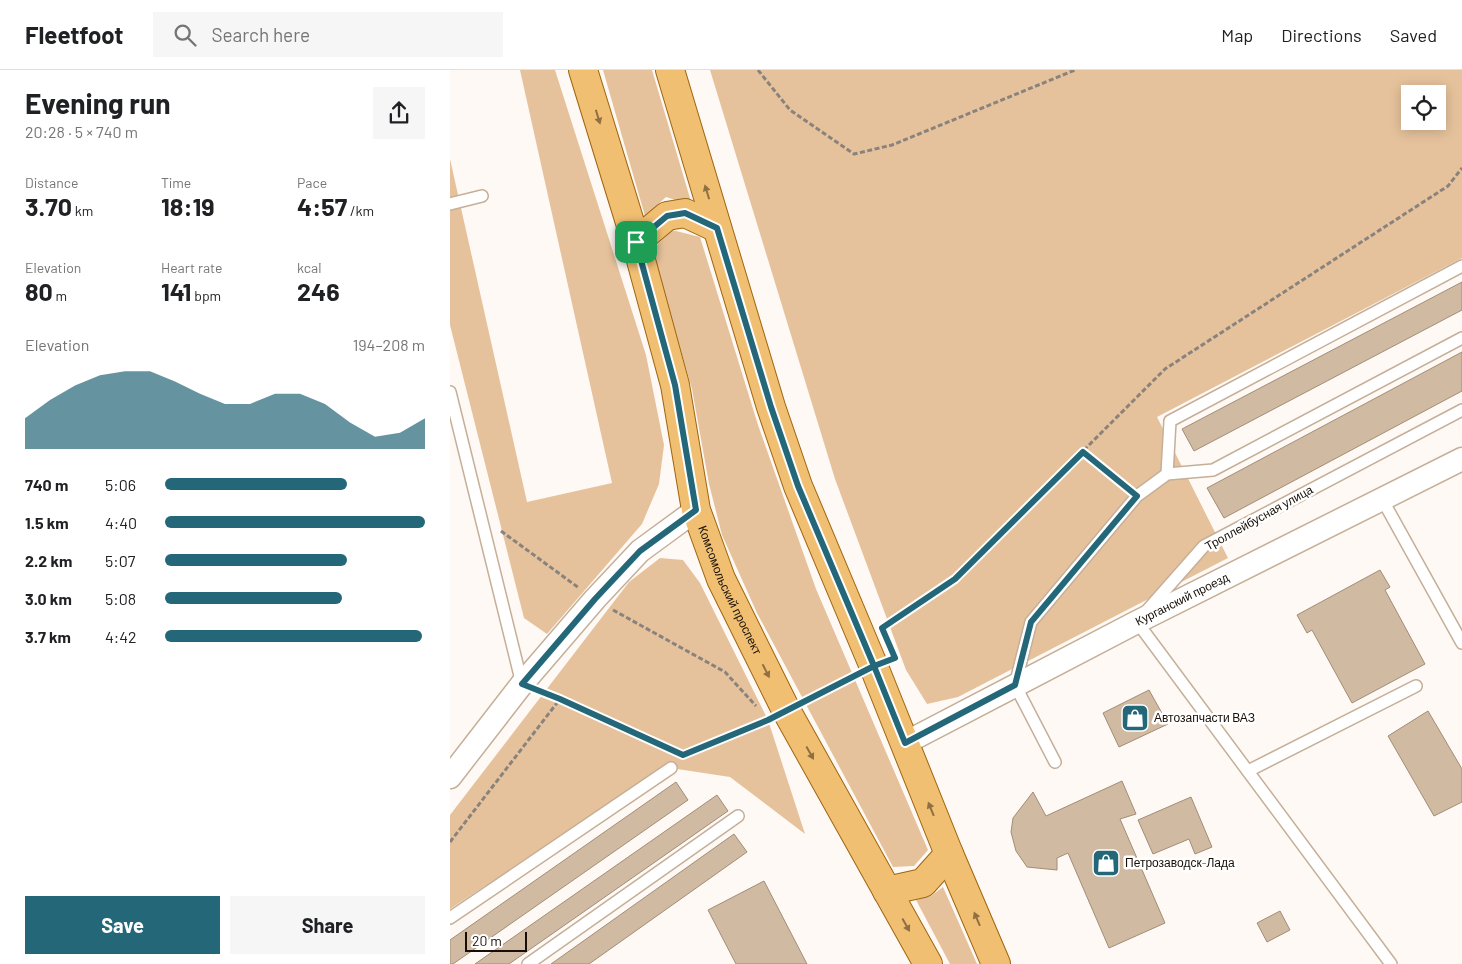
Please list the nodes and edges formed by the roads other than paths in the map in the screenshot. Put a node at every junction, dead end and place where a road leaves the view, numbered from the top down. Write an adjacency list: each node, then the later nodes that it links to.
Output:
1 (583, 70): 6 (main road, Комсомольский проспект, one-way to 6)
2 (670, 70): 5 (main road, one-way to 2)
3 (482, 196): 4 (lane)
4 (450, 204)
5 (717, 228): 6 (main road); 20 (main road)
6 (636, 242): 14 (main road, Комсомольский проспект)
7 (1462, 266): 12 (lane)
8 (1462, 338): 12 (lane)
9 (450, 392): 17 (lane)
10 (1462, 410): 15 (lane, Троллейбусная улица)
11 (1462, 459): 13 (street, Курганский проезд)
12 (1167, 474): 18 (lane)
13 (1382, 499): 15 (street, Курганский проезд); 16 (lane)
14 (696, 510): 17 (street); 27 (main road, Комсомольский проспект, one-way to 27)
15 (1136, 622): 18 (street, Курганский проезд); 23 (lane)
16 (1462, 643)
17 (522, 684): 24 (street)
18 (1015, 685): 20 (street, Курганский проезд); 21 (lane)
19 (1416, 686): 23 (lane)
20 (905, 743): 26 (main road, one-way to 20)
21 (1055, 762)
22 (671, 768): 28 (lane)
23 (1248, 771): 32 (lane)
24 (450, 777)
25 (738, 816): 29 (lane)
26 (949, 854): 27 (main road); 31 (main road, one-way to 26)
27 (887, 891): 30 (main road, Комсомольский проспект, one-way to 30)
28 (450, 918)
29 (528, 964)
30 (928, 964)
31 (996, 964)
32 (1392, 964)

